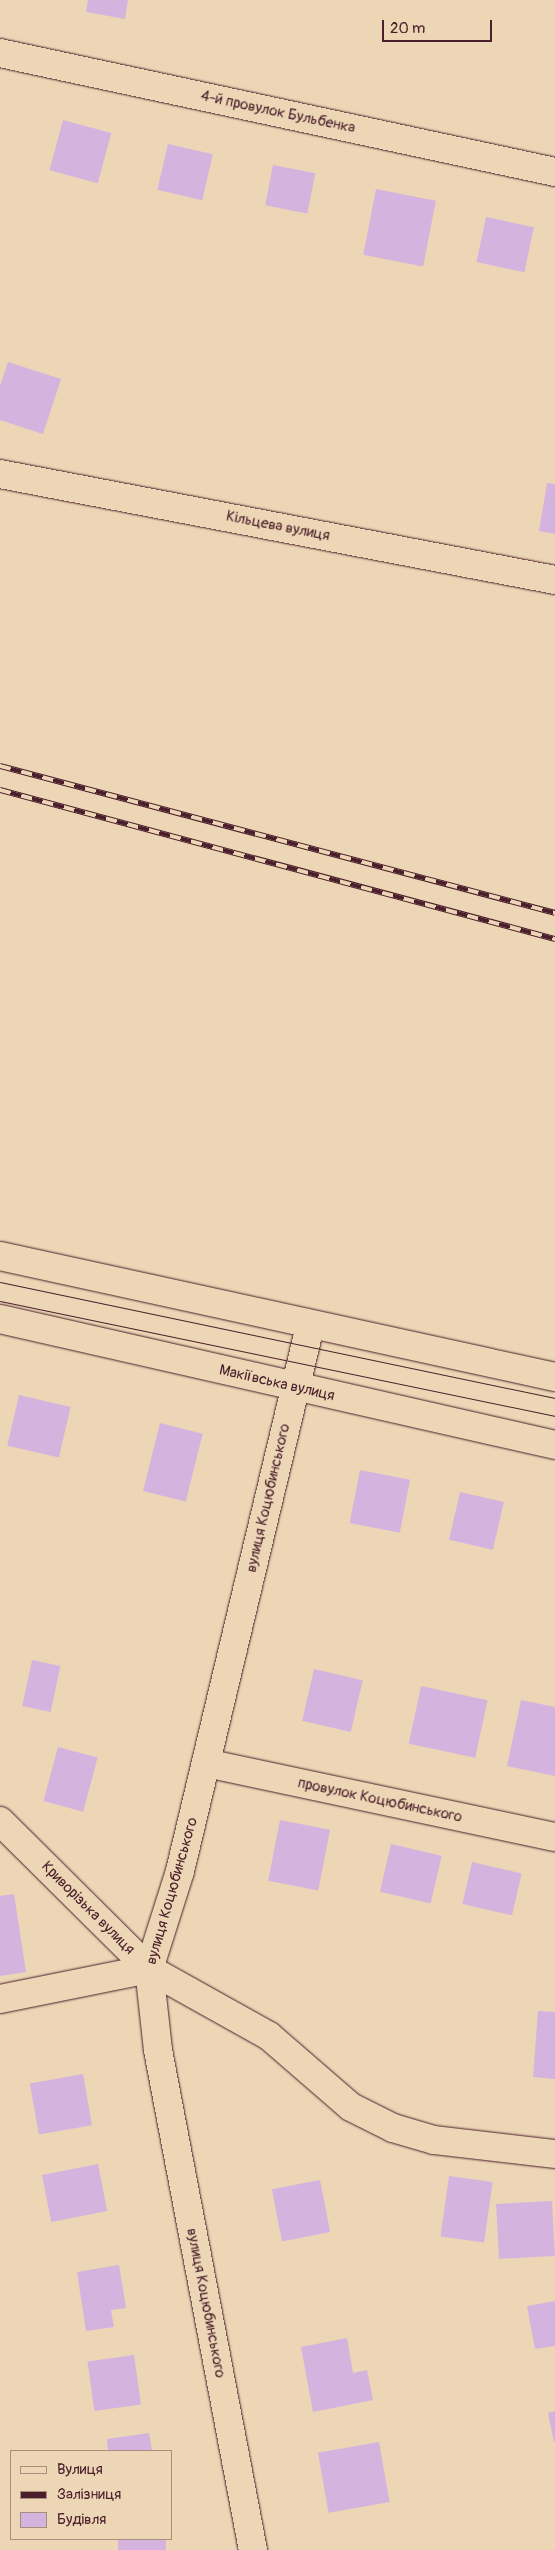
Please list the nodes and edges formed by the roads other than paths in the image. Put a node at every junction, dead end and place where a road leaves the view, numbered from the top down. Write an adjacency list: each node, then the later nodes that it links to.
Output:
1 (0, 53): 2 (street, 4-й провулок Бульбенка)
2 (555, 172)
3 (0, 474): 4 (street, Кільцева вулиця)
4 (555, 580)
5 (0, 1256): 7 (street)
6 (0, 1319): 9 (street, Макіївська вулиця)
7 (310, 1326): 8 (street); 9 (street, вулиця Коцюбинського)
8 (555, 1377)
9 (295, 1387): 10 (street, Макіївська вулиця); 11 (street, вулиця Коцюбинського)
10 (555, 1444)
11 (206, 1763): 13 (street, провулок Коцюбинського); 14 (street, вулиця Коцюбинського)
12 (0, 1821): 14 (street, Криворізька вулиця)
13 (555, 1837)
14 (149, 1969): 15 (street); 16 (street, Криворізька вулиця); 17 (street, вулиця Коцюбинського)
15 (0, 1999)
16 (555, 2154)
17 (252, 2550)

